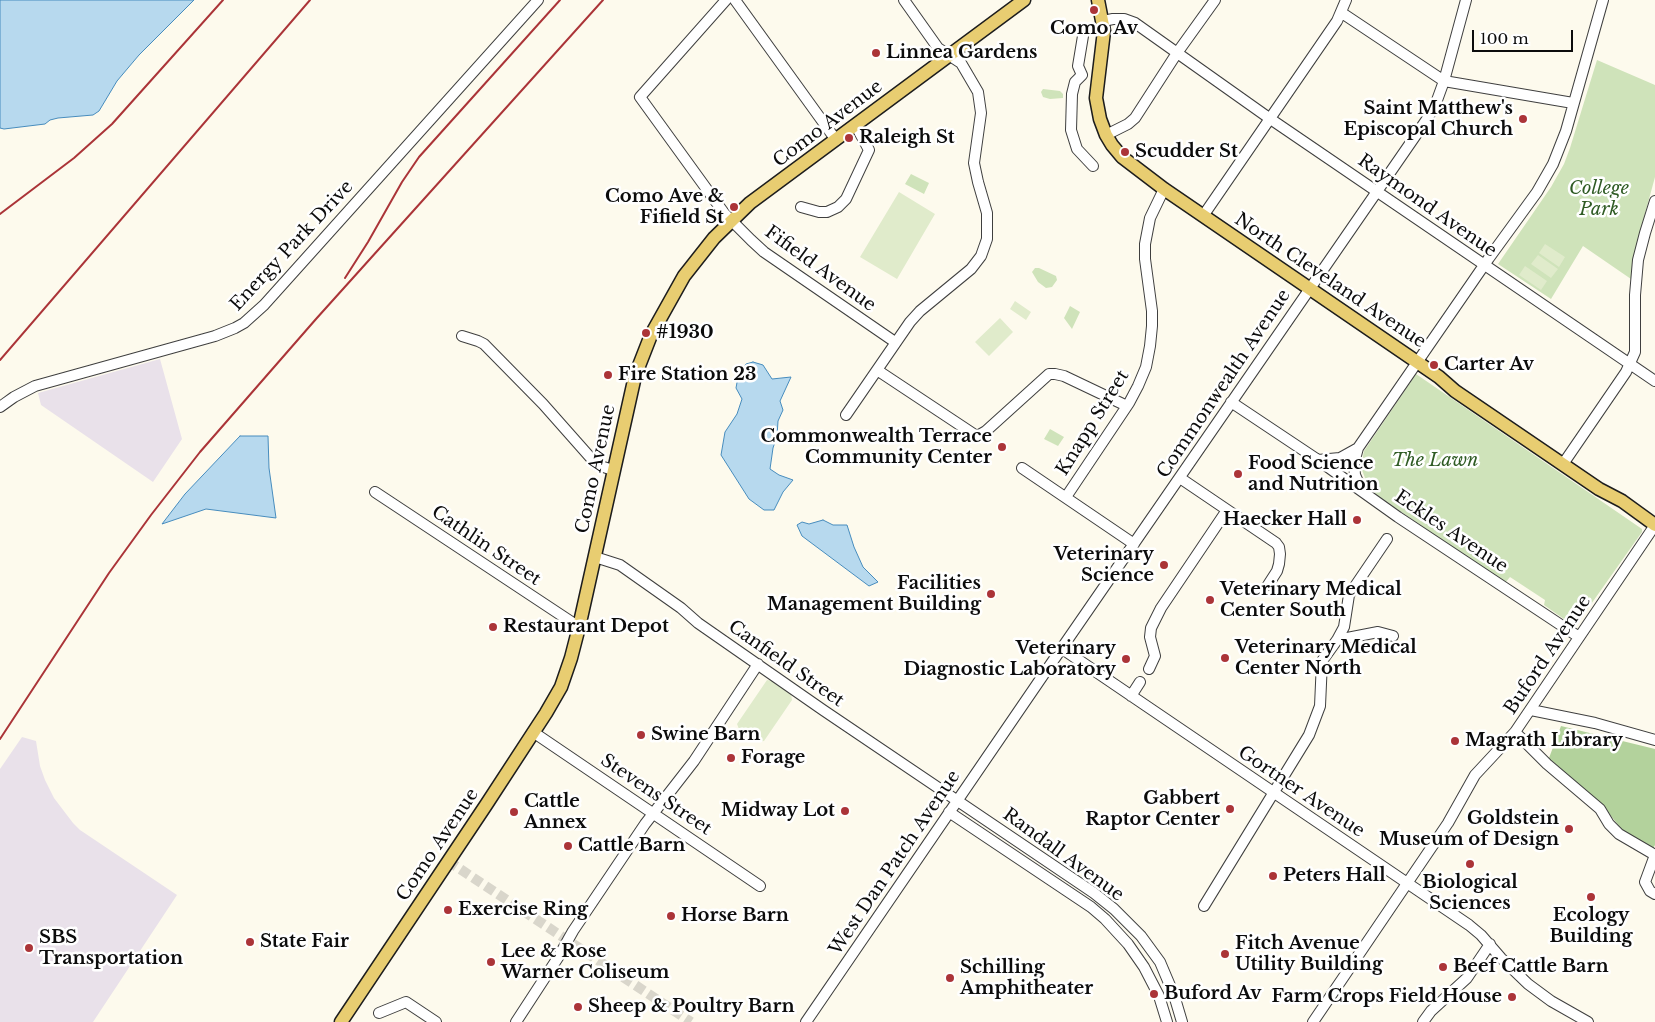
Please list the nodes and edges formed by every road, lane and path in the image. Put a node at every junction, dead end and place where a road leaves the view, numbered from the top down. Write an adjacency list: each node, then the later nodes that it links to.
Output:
1 (538, 0): 41 (street, Energy Park Drive)
2 (726, 0): 30 (street, Fifield Avenue)
3 (735, 0): 23 (street)
4 (904, 0): 15 (street)
5 (1024, 0): 15 (main road, Como Avenue)
6 (1098, 0): 12 (main road, North Cleveland Avenue)
7 (1215, 0): 14 (street)
8 (1346, 0): 11 (street)
9 (1466, 0): 18 (street, Commonwealth Avenue)
10 (1603, 0): 19 (street)
11 (1342, 13): 18 (street); 20 (street)
12 (1103, 21): 14 (street, Raymond Avenue); 16 (main road, North Cleveland Avenue)
13 (1083, 36): 17 (street)
14 (1177, 53): 20 (street, Raymond Avenue); 22 (street)
15 (949, 55): 21 (main road, Como Avenue); 34 (street)
16 (1098, 72): 17 (street); 22 (main road, North Cleveland Avenue)
17 (1082, 75): 24 (street)
18 (1444, 81): 19 (street); 26 (street, Commonwealth Avenue)
19 (1573, 103): 31 (street)
20 (1269, 118): 26 (street, Raymond Avenue); 29 (street)
21 (856, 126): 23 (main road, Como Avenue); 28 (street)
22 (1106, 135): 25 (main road, North Cleveland Avenue)
23 (836, 140): 30 (main road, Como Avenue)
24 (1093, 166)
25 (1164, 189): 29 (main road, North Cleveland Avenue); 40 (street, Knapp Street)
26 (1376, 191): 31 (street, Raymond Avenue); 32 (street, Commonwealth Avenue)
27 (1655, 201): 36 (street)
28 (801, 207)
29 (1204, 216): 32 (main road, North Cleveland Avenue)
30 (731, 220): 34 (street, Fifield Avenue); 47 (main road, Como Avenue)
31 (1484, 265): 35 (street); 36 (street, Raymond Avenue)
32 (1309, 288): 35 (main road, North Cleveland Avenue); 39 (street, Commonwealth Avenue)
33 (462, 336): 47 (street)
34 (895, 342): 37 (street)
35 (1418, 363): 43 (street); 45 (main road, North Cleveland Avenue)
36 (1631, 364): 38 (street, Raymond Avenue); 45 (street)
37 (877, 370): 40 (street); 42 (street)
38 (1655, 381)
39 (1231, 402): 44 (street, Eckles Avenue); 48 (street, Commonwealth Avenue)
40 (1127, 406): 51 (street, Knapp Street)
41 (0, 407)
42 (846, 415)
43 (1358, 448): 44 (street); 49 (street)
44 (1318, 460): 49 (street, Eckles Avenue)
45 (1563, 464): 53 (main road, North Cleveland Avenue)
46 (1022, 468): 51 (street)
47 (613, 470): 56 (main road, Como Avenue)
48 (1180, 478): 52 (street); 55 (street, Commonwealth Avenue)
49 (1362, 491): 60 (street, Eckles Avenue)
50 (375, 492): 58 (street, Cathlin Street)
51 (1066, 497): 55 (street)
52 (1227, 510): 57 (street); 64 (street)
53 (1655, 525): 60 (street, Buford Avenue)
54 (1387, 539): 61 (street)
55 (1134, 544): 62 (street, Commonwealth Avenue)
56 (595, 557): 58 (main road, Como Avenue); 63 (street, Canfield Street)
57 (1268, 585)
58 (579, 627): 69 (main road, Como Avenue)
59 (1394, 636): 61 (street)
60 (1579, 637): 67 (street, Buford Avenue)
61 (1337, 640): 72 (street)
62 (1062, 648): 66 (street, Gortner Avenue); 68 (street, Commonwealth Avenue)
63 (758, 664): 73 (street, Canfield Street); 75 (street)
64 (1149, 669)
65 (1140, 682): 66 (street)
66 (1131, 696): 72 (street, Gortner Avenue)
67 (1531, 710): 70 (street, Buford Avenue); 71 (street)
68 (1012, 722): 73 (street, West Dan Patch Avenue)
69 (533, 732): 75 (street, Stevens Street); 85 (main road, Como Avenue)
70 (1515, 732): 76 (street); 77 (street, Buford Avenue)
71 (1655, 740)
72 (1272, 793): 77 (street, Gortner Avenue); 80 (street)
73 (957, 800): 74 (street, West Dan Patch Avenue); 82 (street, Randall Avenue)
74 (949, 812): 83 (street, Randall Avenue); 88 (street, West Dan Patch Avenue)
75 (654, 813): 78 (street, Stevens Street); 87 (street)
76 (1655, 855): 79 (street)
77 (1408, 883): 81 (street, Gortner Avenue); 91 (street, Buford Avenue)
78 (760, 886)
79 (1655, 894)
80 (1204, 906)
81 (1490, 944): 92 (street); 93 (street, Gortner Avenue)
82 (1149, 948): 83 (street); 90 (street, Randall Avenue)
83 (1137, 956): 89 (street, Randall Avenue)
84 (379, 1013): 86 (street)
85 (341, 1022)
86 (436, 1022)
87 (516, 1022)
88 (806, 1022)
89 (1167, 1022)
90 (1182, 1022)
91 (1313, 1022)
92 (1424, 1022)
93 (1588, 1022)

